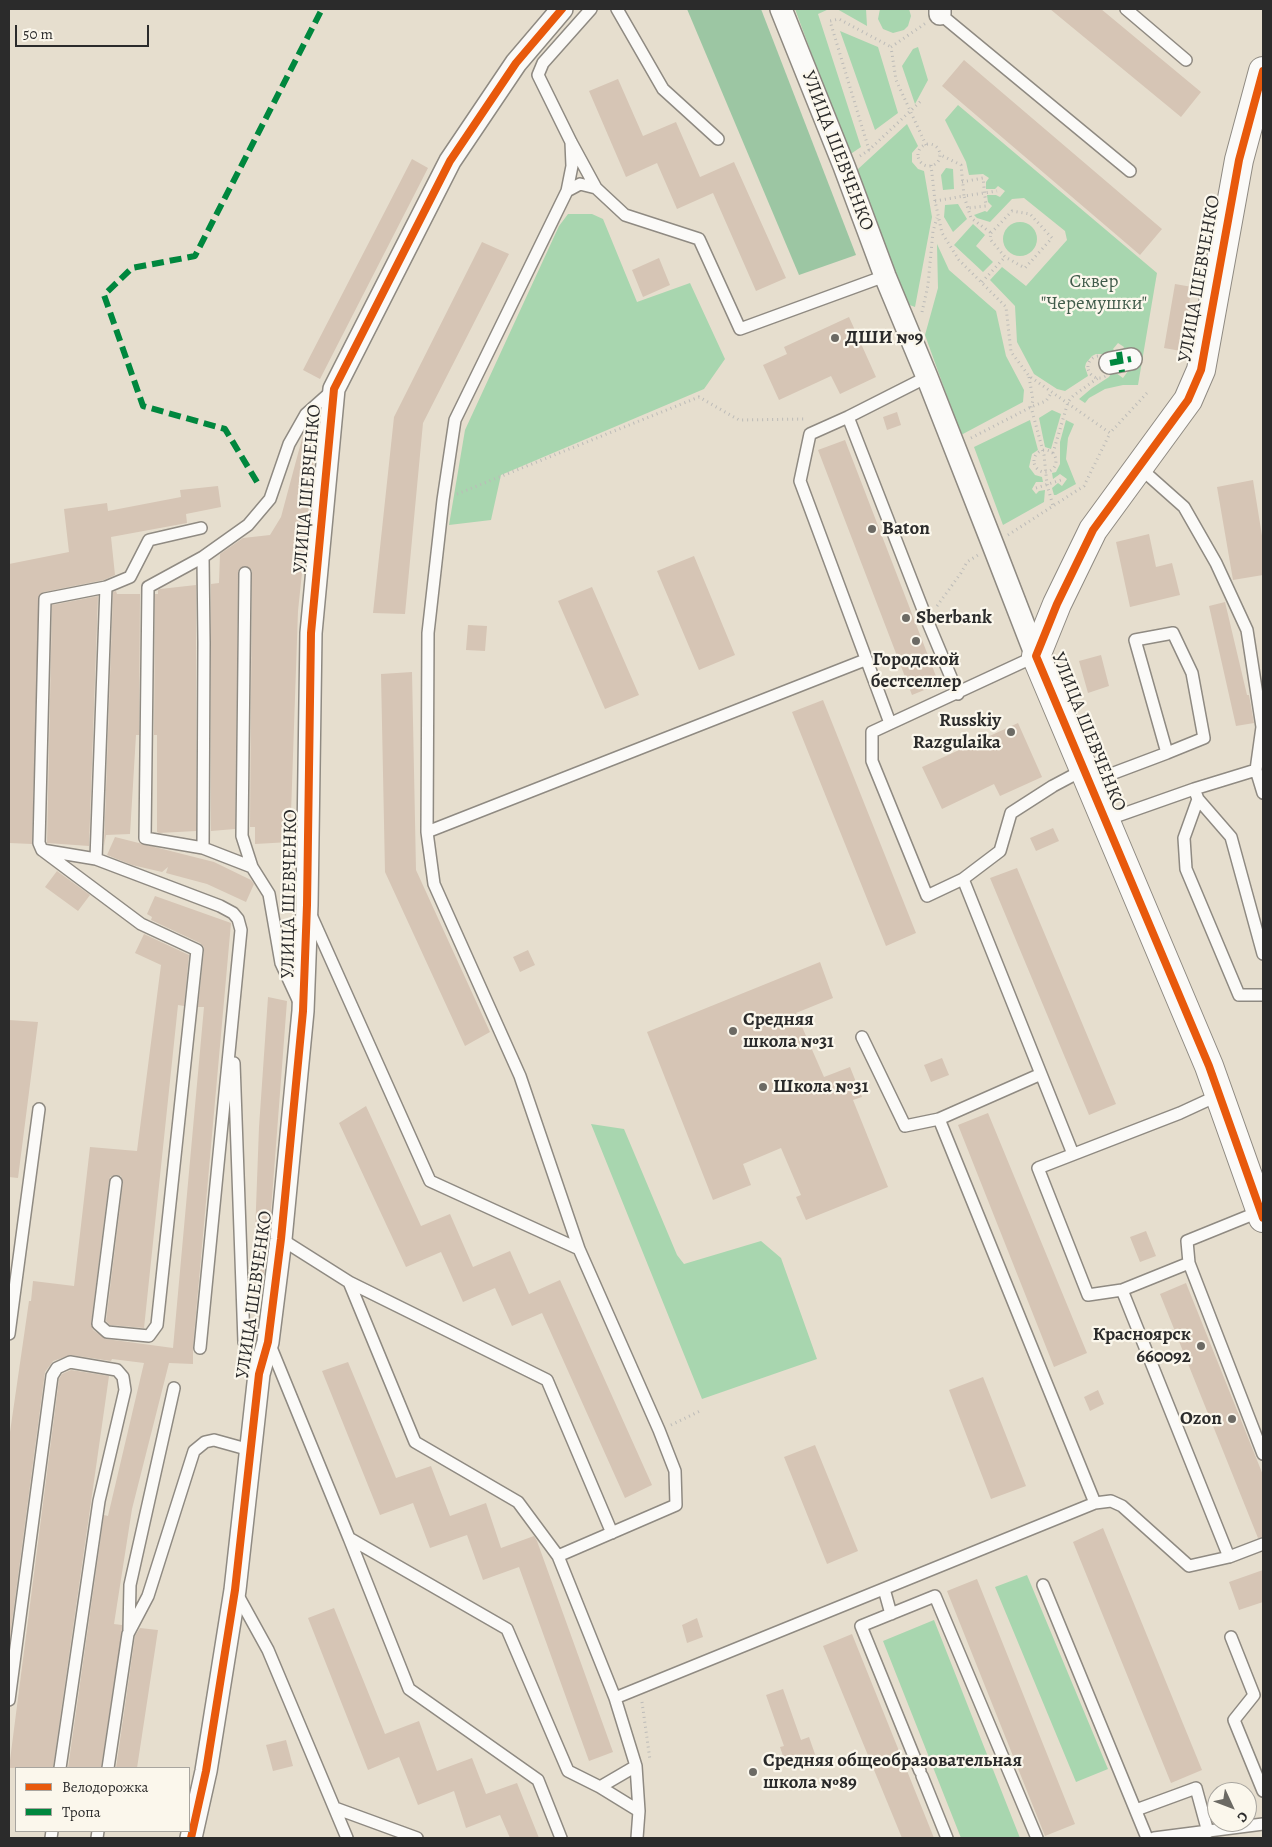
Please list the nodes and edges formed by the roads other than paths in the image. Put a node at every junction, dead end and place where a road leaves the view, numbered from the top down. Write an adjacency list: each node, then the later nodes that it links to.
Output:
1 (562, 9): 16 (street, УЛИЦА ШЕВЧЕНКО)
2 (592, 9): 10 (lane)
3 (617, 9): 9 (lane)
4 (781, 9): 14 (street, УЛИЦА ШЕВЧЕНКО)
5 (1126, 9): 7 (lane)
6 (940, 11): 11 (lane)
7 (1186, 60)
8 (1263, 71): 18 (street, УЛИЦА ШЕВЧЕНКО)
9 (718, 139)
10 (571, 142): 12 (lane); 13 (lane)
11 (1130, 171)
12 (596, 188): 13 (lane); 14 (lane)
13 (567, 191): 33 (lane)
14 (885, 276): 15 (street, УЛИЦА ШЕВЧЕНКО)
15 (927, 377): 17 (lane); 23 (street, УЛИЦА ШЕВЧЕНКО)
16 (334, 389): 20 (lane); 39 (street, УЛИЦА ШЕВЧЕНКО)
17 (848, 417): 24 (lane); 25 (lane)
18 (1139, 467): 23 (street, УЛИЦА ШЕВЧЕНКО); 28 (lane)
19 (201, 528): 22 (lane)
20 (203, 557): 34 (lane); 34 (lane)
21 (246, 573): 37 (lane)
22 (106, 587): 35 (lane); 36 (lane)
23 (1036, 656): 25 (lane); 29 (street, УЛИЦА ШЕВЧЕНКО)
24 (865, 660): 26 (lane); 33 (lane)
25 (958, 694): 26 (lane)
26 (890, 723): 38 (lane)
27 (1167, 753): 27 (lane); 29 (lane)
28 (1256, 770): 30 (lane); 31 (lane)
29 (1088, 776): 32 (street, УЛИЦА ШЕВЧЕНКО); 38 (lane)
30 (1263, 793)
31 (1196, 794): 32 (lane); 40 (lane); 41 (lane)
32 (1106, 820): 46 (street, УЛИЦА ШЕВЧЕНКО)
33 (427, 832): 53 (lane)
34 (203, 848): 37 (lane)
35 (42, 850): 36 (lane); 50 (lane)
36 (96, 859): 43 (lane)
37 (252, 867): 42 (lane)
38 (964, 879): 45 (lane)
39 (306, 905): 42 (street, УЛИЦА ШЕВЧЕНКО); 53 (lane)
40 (1263, 954)
41 (1263, 995)
42 (303, 1011): 52 (street, УЛИЦА ШЕВЧЕНКО)
43 (232, 1023): 60 (lane); 61 (lane)
44 (862, 1037): 48 (lane)
45 (1041, 1074): 48 (lane); 49 (lane)
46 (1219, 1096): 49 (lane); 51 (street, УЛИЦА ШЕВЧЕНКО)
47 (39, 1109): 57 (lane)
48 (939, 1119): 65 (lane)
49 (1073, 1154): 56 (lane)
50 (116, 1182)
51 (1262, 1214): 54 (lane)
52 (281, 1239): 55 (lane); 59 (street, УЛИЦА ШЕВЧЕНКО)
53 (579, 1249): 66 (lane)
54 (1189, 1263): 56 (lane); 64 (lane)
55 (349, 1282): 66 (lane); 69 (lane)
56 (1122, 1290): 70 (lane)
57 (11, 1296): 58 (lane)
58 (9, 1334)
59 (268, 1342): 61 (street, УЛИЦА ШЕВЧЕНКО); 67 (lane)
60 (200, 1348)
61 (259, 1374): 63 (street, УЛИЦА ШЕВЧЕНКО)
62 (174, 1388): 75 (lane)
63 (250, 1450): 73 (street, УЛИЦА ШЕВЧЕНКО); 75 (lane)
64 (1263, 1454)
65 (1095, 1503): 70 (lane); 72 (lane)
66 (612, 1533): 69 (lane)
67 (349, 1538): 82 (lane); 92 (lane)
68 (1263, 1544): 70 (lane)
69 (558, 1556): 77 (lane)
70 (1229, 1557)
71 (1043, 1585): 85 (lane)
72 (884, 1589): 74 (lane); 77 (lane)
73 (235, 1590): 84 (lane); 89 (street, УЛИЦА ШЕВЧЕНКО)
74 (892, 1614): 94 (lane); 95 (lane)
75 (128, 1634): 81 (lane)
76 (1231, 1638): 83 (lane)
77 (615, 1698): 79 (lane)
78 (9, 1700): 80 (lane)
79 (636, 1766): 82 (lane); 86 (lane)
80 (60, 1767)
81 (108, 1767)
82 (600, 1787): 86 (lane)
83 (1263, 1791)
84 (335, 1808): 90 (lane); 91 (lane)
85 (1136, 1810): 87 (lane); 96 (lane)
86 (639, 1811): 93 (lane)
87 (1207, 1828)
88 (1208, 1832): 97 (lane)
89 (190, 1838)
90 (347, 1838)
91 (417, 1838)
92 (561, 1838)
93 (637, 1838)
94 (947, 1838)
95 (1037, 1838)
96 (1147, 1838)
97 (1154, 1838)

